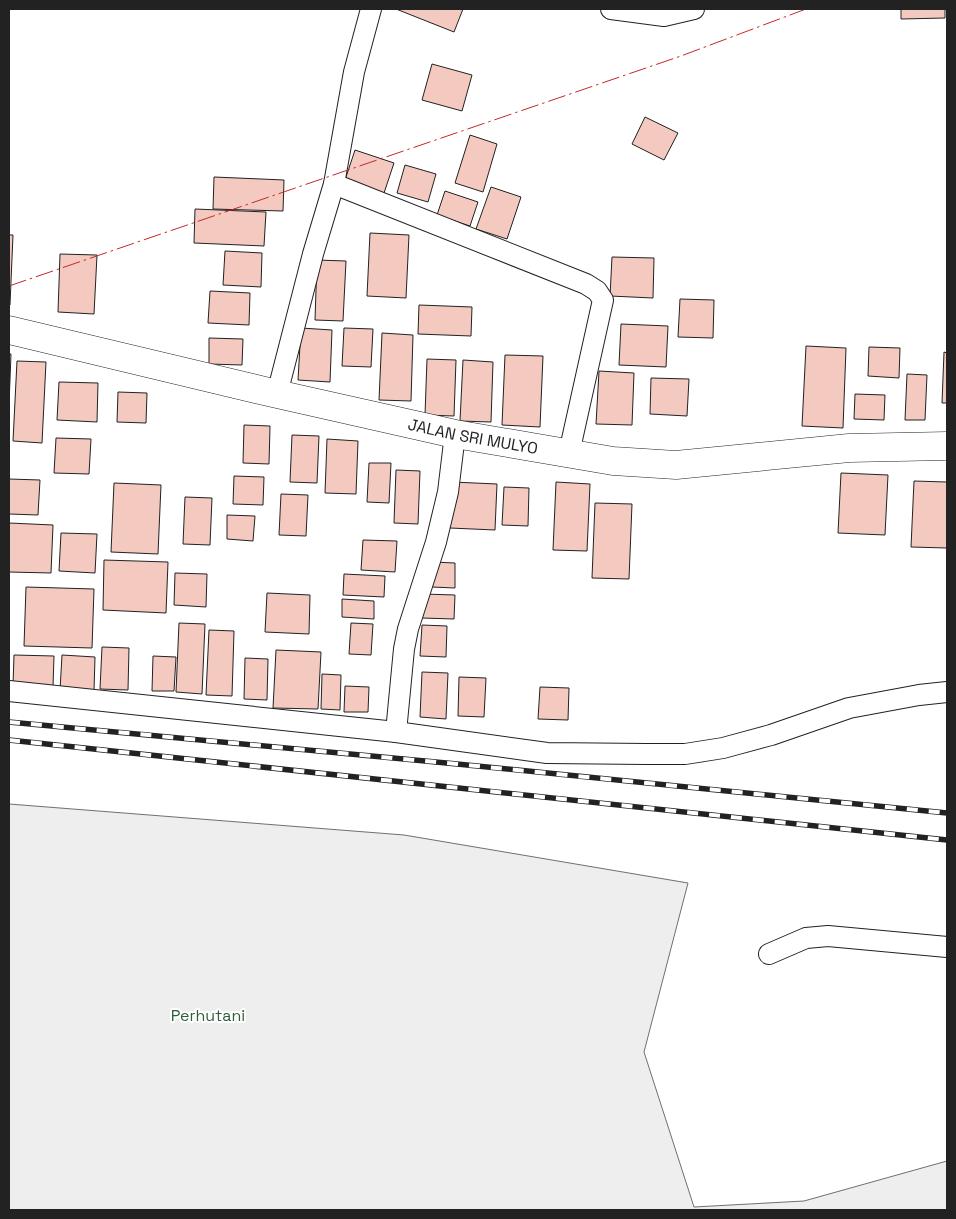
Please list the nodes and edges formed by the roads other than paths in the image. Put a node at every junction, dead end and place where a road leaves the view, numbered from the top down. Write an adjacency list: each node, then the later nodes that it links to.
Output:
1 (371, 9): 4 (street)
2 (611, 9): 3 (street)
3 (694, 9)
4 (334, 184): 6 (street); 9 (street)
5 (9, 330): 6 (main road, JALAN SRI MULYO)
6 (277, 394): 7 (main road, JALAN SRI MULYO)
7 (455, 434): 9 (main road, JALAN SRI MULYO); 12 (street)
8 (947, 446): 9 (main road, JALAN SRI MULYO)
9 (569, 453)
10 (9, 691): 12 (street)
11 (947, 692): 12 (street)
12 (396, 732)
13 (947, 947): 14 (street)
14 (770, 954)

